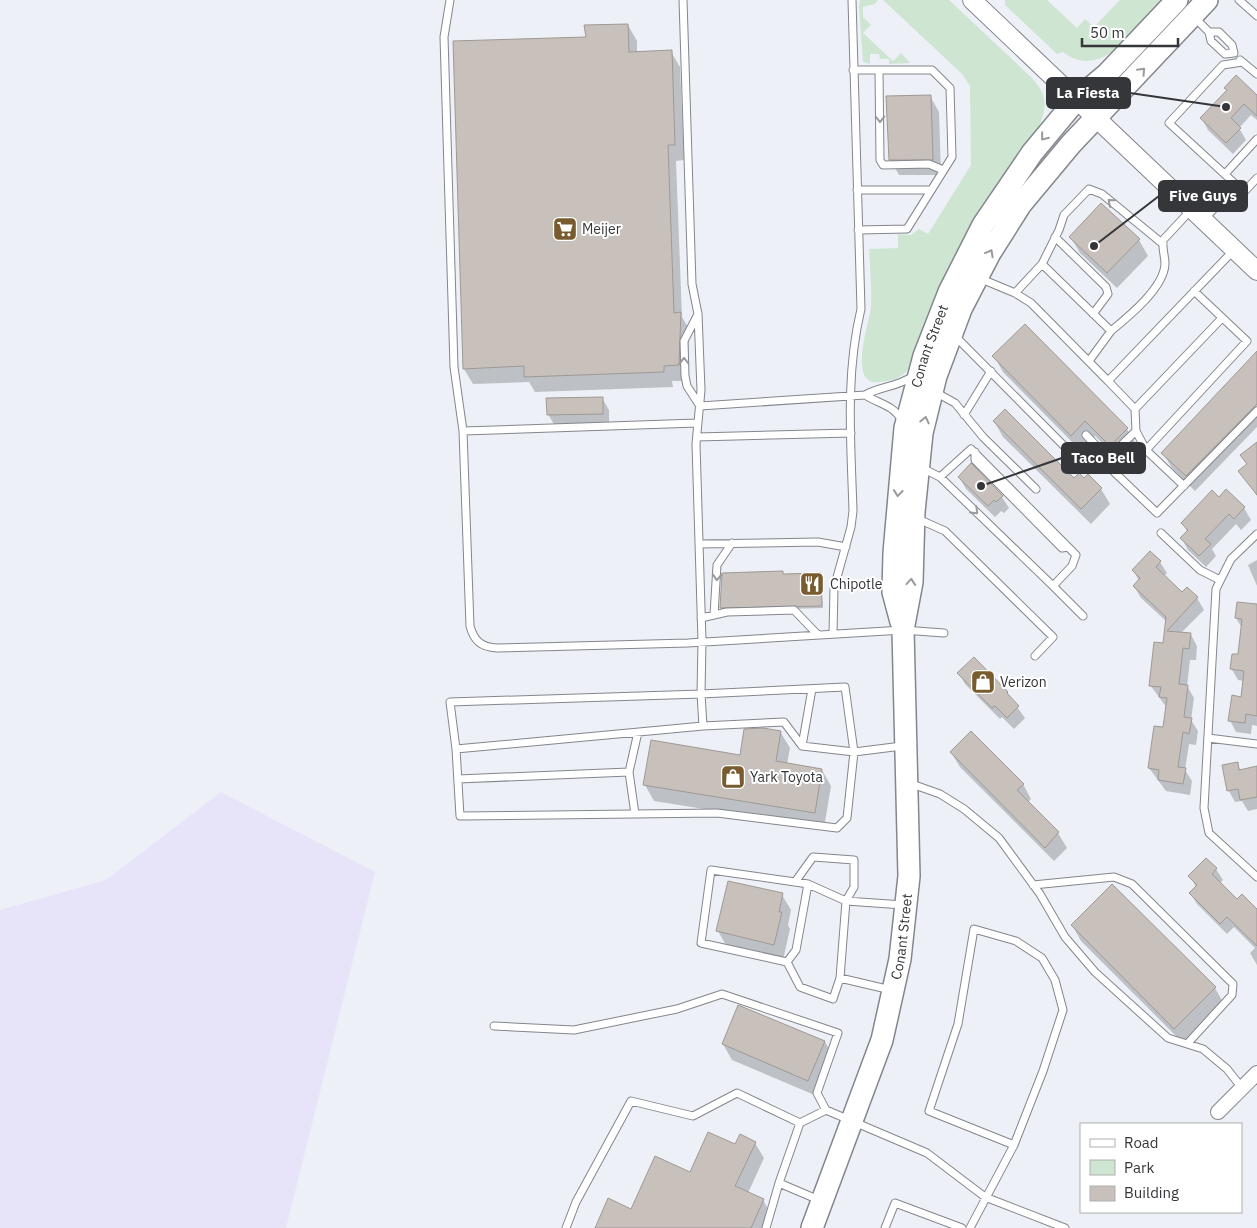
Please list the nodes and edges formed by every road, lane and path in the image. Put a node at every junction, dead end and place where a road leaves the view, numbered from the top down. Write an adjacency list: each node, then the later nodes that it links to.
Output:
1 (450, 0): 51 (lane)
2 (683, 0): 34 (lane)
3 (852, 0): 12 (lane)
4 (1177, 0): 15 (main road, Conant Street)
5 (1239, 0): 8 (lane)
6 (976, 1): 15 (street)
7 (1200, 8): 9 (lane); 16 (main road, Conant Street, one-way to 7)
8 (1257, 16)
9 (1209, 32): 10 (lane); 10 (lane)
10 (1234, 53): 11 (lane)
11 (1242, 62): 14 (lane); 19 (lane)
12 (853, 70): 13 (lane); 22 (lane)
13 (879, 70): 18 (lane, one-way to 18); 18 (lane)
14 (1257, 74)
15 (1076, 100): 16 (street); 40 (main road, Conant Street, one-way to 40)
16 (1096, 119): 24 (street); 31 (main road, Conant Street, one-way to 16)
17 (1257, 139): 19 (lane)
18 (943, 170): 23 (lane)
19 (1225, 174): 21 (lane)
20 (1257, 178): 21 (lane)
21 (1237, 185): 24 (lane)
22 (857, 190): 23 (lane); 25 (lane)
23 (930, 190): 25 (lane)
24 (1198, 215): 27 (lane); 28 (street)
25 (858, 230): 44 (lane)
26 (1056, 237): 27 (lane, one-way to 26); 29 (lane); 35 (lane)
27 (1163, 244): 37 (lane)
28 (1234, 250): 30 (street); 32 (lane)
29 (1042, 264): 33 (lane); 35 (lane)
30 (1257, 271)
31 (977, 278): 33 (lane); 38 (main road, Conant Street)
32 (1194, 291): 36 (lane); 42 (lane)
33 (1015, 293): 39 (lane)
34 (698, 314): 46 (lane); 46 (lane, one-way to 34)
35 (1093, 314): 37 (lane)
36 (1222, 318): 47 (lane); 57 (lane)
37 (1111, 331): 39 (lane)
38 (951, 333): 41 (lane); 43 (main road, Conant Street)
39 (1089, 361): 42 (lane)
40 (919, 370): 45 (lane); 55 (main road, Conant Street)
41 (991, 371): 49 (lane); 58 (lane)
42 (1108, 381): 47 (lane)
43 (932, 391): 49 (lane); 60 (main road, Conant Street, one-way to 43)
44 (851, 395): 45 (lane); 46 (lane); 53 (lane)
45 (865, 395): 55 (lane)
46 (700, 406): 50 (lane)
47 (1135, 409): 52 (lane)
48 (1257, 411): 62 (lane)
49 (964, 415): 63 (lane)
50 (698, 423): 51 (lane); 56 (lane)
51 (463, 431): 79 (lane)
52 (1136, 431): 57 (lane); 59 (lane)
53 (851, 433): 56 (lane); 69 (lane)
54 (1086, 435): 59 (lane)
55 (904, 436): 75 (main road, Conant Street, one-way to 75)
56 (696, 437): 68 (lane)
57 (1146, 450): 62 (lane)
58 (1075, 457)
59 (1108, 458): 62 (lane)
60 (919, 467): 61 (lane); 64 (main road, Conant Street)
61 (940, 477): 71 (lane, one-way to 71); 71 (lane)
62 (1184, 486)
63 (1036, 489)
64 (914, 517): 75 (main road, Conant Street, one-way to 64); 80 (lane)
65 (1161, 532): 70 (lane)
66 (1257, 534): 70 (lane)
67 (732, 543): 68 (lane); 69 (lane); 72 (lane, one-way to 72)
68 (699, 544): 74 (lane)
69 (846, 547): 77 (lane)
70 (1220, 580): 85 (lane)
71 (1053, 586): 73 (lane)
72 (714, 615): 74 (lane); 78 (lane)
73 (1083, 616)
74 (701, 618): 79 (lane)
75 (903, 630): 76 (lane); 77 (lane); 87 (main road, Conant Street)
76 (944, 632)
77 (833, 634): 78 (lane)
78 (818, 635): 79 (lane)
79 (702, 641): 82 (lane)
80 (1035, 656)
81 (812, 689): 82 (lane); 88 (lane); 90 (lane)
82 (700, 694): 83 (lane); 89 (lane)
83 (703, 726): 84 (lane); 88 (lane)
84 (638, 732): 89 (lane); 91 (lane)
85 (1208, 738): 86 (lane); 95 (lane)
86 (1257, 744)
87 (905, 745): 90 (lane); 93 (main road, Conant Street)
88 (802, 746): 90 (lane)
89 (456, 749): 92 (lane)
90 (854, 752): 94 (lane)
91 (629, 772): 92 (lane); 94 (lane)
92 (458, 779): 94 (lane)
93 (906, 782): 98 (lane); 100 (main road, Conant Street)
94 (634, 814)
95 (1257, 878)
96 (795, 882): 97 (lane); 99 (lane); 101 (lane)
97 (808, 884): 99 (lane); 101 (lane)
98 (1033, 885): 105 (lane); 105 (lane)
99 (846, 901): 100 (lane); 102 (lane)
100 (906, 905): 103 (main road, Conant Street)
101 (787, 962): 102 (lane)
102 (840, 978): 103 (lane)
103 (894, 991): 110 (main road, Conant Street)
104 (494, 1026): 108 (lane)
105 (1188, 1043): 107 (lane)
106 (1257, 1073): 107 (street)
107 (1242, 1088): 109 (street)
108 (826, 1110): 110 (lane); 111 (lane)
109 (1218, 1112)
110 (851, 1122): 114 (lane); 115 (main road, Conant Street)
111 (800, 1123): 113 (lane); 116 (lane)
112 (1014, 1145): 112 (lane); 114 (lane)
113 (779, 1183): 115 (lane); 117 (lane)
114 (986, 1197): 121 (lane); 122 (lane)
115 (822, 1201): 118 (main road, Conant Street)
116 (566, 1228)
117 (766, 1228)
118 (812, 1228)
119 (885, 1228): 120 (lane)
120 (962, 1228)
121 (970, 1228)
122 (1063, 1228)

